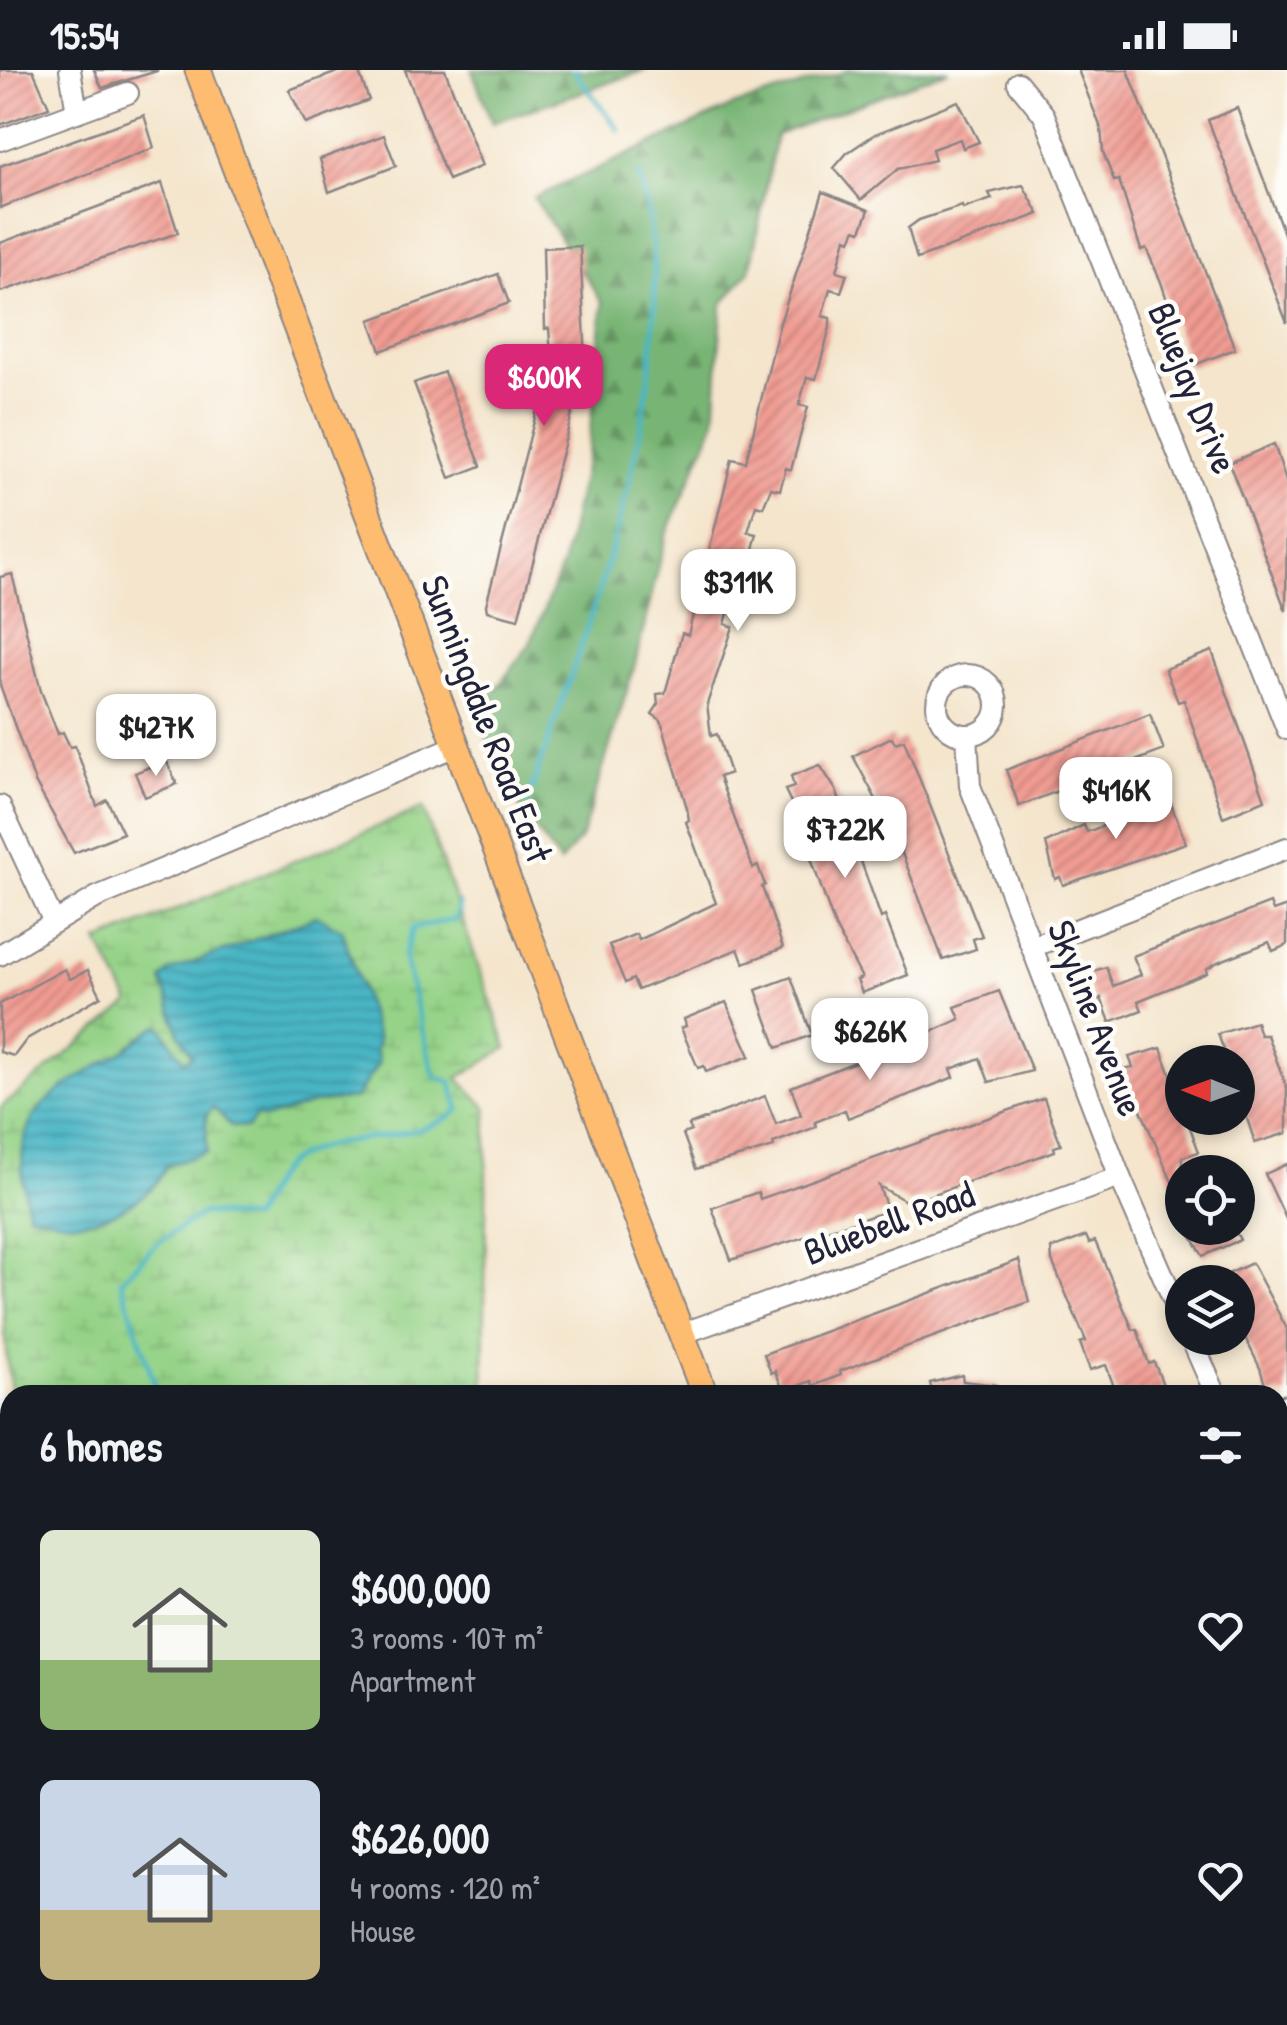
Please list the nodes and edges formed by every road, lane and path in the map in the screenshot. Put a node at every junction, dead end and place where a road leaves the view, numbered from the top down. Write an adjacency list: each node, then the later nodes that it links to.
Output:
1 (70, 70): 5 (street)
2 (198, 70): 9 (main road, Sunningdale Road East)
3 (1018, 83): 7 (street, Bluejay Drive)
4 (128, 93): 5 (street)
5 (77, 112): 6 (street)
6 (0, 140)
7 (1287, 729)
8 (968, 735): 13 (street, Skyline Avenue)
9 (456, 746): 12 (street); 17 (main road, Sunningdale Road East)
10 (0, 806): 12 (street)
11 (1287, 848): 13 (street)
12 (54, 922): 14 (street)
13 (1032, 947): 15 (street, Skyline Avenue)
14 (0, 955)
15 (1120, 1177): 16 (street, Skyline Avenue); 17 (street, Bluebell Road)
16 (1165, 1280)
17 (681, 1334): 19 (main road, Sunningdale Road East)
18 (1198, 1355): 20 (street)
19 (701, 1385)
20 (1212, 1385)

